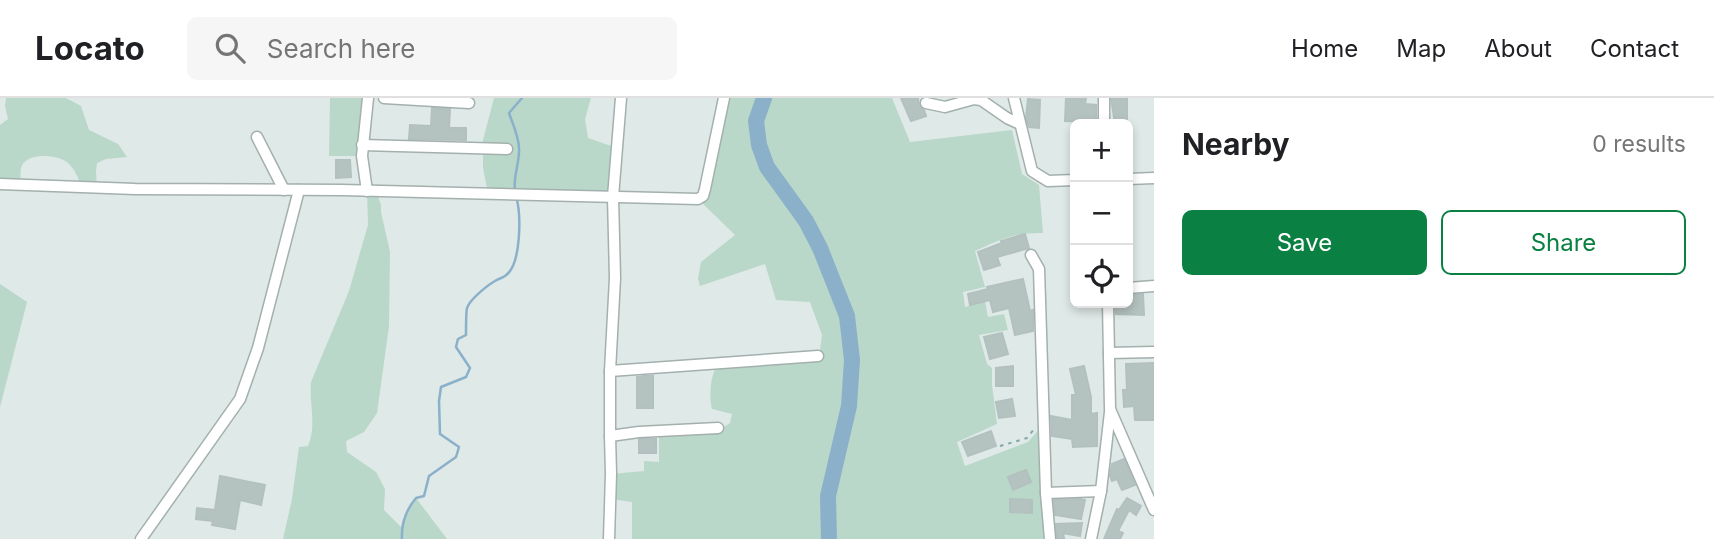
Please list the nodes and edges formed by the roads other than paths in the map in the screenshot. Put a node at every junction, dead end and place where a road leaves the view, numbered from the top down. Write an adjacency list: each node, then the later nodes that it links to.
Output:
1 (368, 98): 12 (street)
2 (384, 98): 7 (street)
3 (621, 98): 21 (street)
4 (724, 98): 21 (street)
5 (1014, 98): 10 (street)
6 (1104, 98): 9 (street)
7 (469, 103)
8 (926, 103): 10 (street)
9 (1104, 119)
10 (1020, 124): 16 (street)
11 (257, 137): 18 (street)
12 (362, 145): 13 (street); 20 (street)
13 (507, 149)
14 (1133, 178): 15 (street)
15 (1154, 178)
16 (1070, 180)
17 (0, 184): 18 (street)
18 (284, 190): 19 (street)
19 (299, 190): 20 (street); 36 (street)
20 (367, 191): 21 (street)
21 (613, 197): 29 (street)
22 (1031, 255): 34 (street)
23 (1154, 286): 24 (street)
24 (1133, 288)
25 (1108, 308): 27 (street)
26 (1154, 352): 27 (street)
27 (1109, 353): 30 (street)
28 (818, 356): 29 (street)
29 (610, 371): 32 (street)
30 (1110, 408): 33 (street); 35 (street)
31 (718, 428): 32 (street)
32 (610, 436): 37 (street)
33 (1101, 491): 34 (street); 39 (street)
34 (1046, 493): 38 (street)
35 (1154, 510)
36 (141, 539)
37 (609, 539)
38 (1050, 539)
39 (1091, 539)

